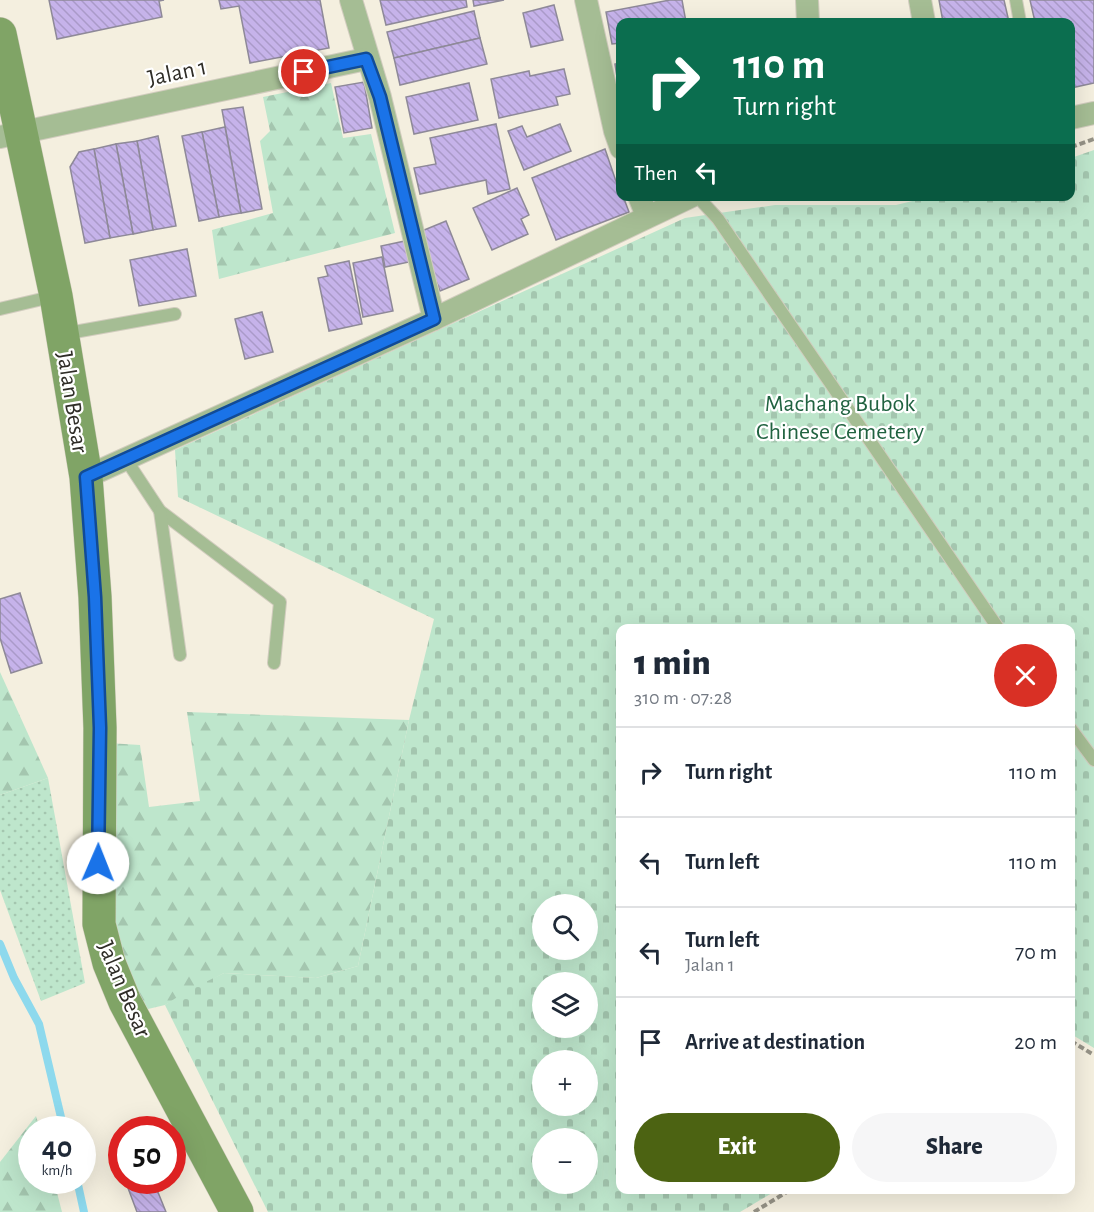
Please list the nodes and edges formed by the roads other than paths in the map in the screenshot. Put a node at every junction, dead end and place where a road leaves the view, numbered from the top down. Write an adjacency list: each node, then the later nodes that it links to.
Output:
1 (351, 0): 10 (street)
2 (586, 0): 13 (street)
3 (807, 0): 6 (street)
4 (920, 0): 7 (street)
5 (1016, 0): 8 (lane)
6 (808, 18)
7 (923, 18)
8 (1019, 18)
9 (0, 34): 14 (main road, Jalan Besar)
10 (366, 59): 14 (street, Jalan 1); 21 (street)
11 (1094, 113): 12 (street)
12 (1075, 117)
13 (616, 134)
14 (11, 135): 18 (main road, Jalan Besar)
15 (668, 201): 17 (street)
16 (702, 201): 26 (lane)
17 (643, 206): 21 (street)
18 (56, 296): 19 (lane); 22 (main road, Jalan Besar)
19 (0, 309)
20 (175, 314): 22 (lane)
21 (434, 319): 23 (street)
22 (62, 334): 24 (main road, Jalan Besar)
23 (125, 458): 24 (street); 25 (lane)
24 (86, 477): 31 (main road, Jalan Besar)
25 (160, 511): 27 (lane); 28 (lane)
26 (995, 624)
27 (180, 655)
28 (274, 663)
29 (1075, 734): 30 (lane)
30 (1094, 760)
31 (237, 1212)

